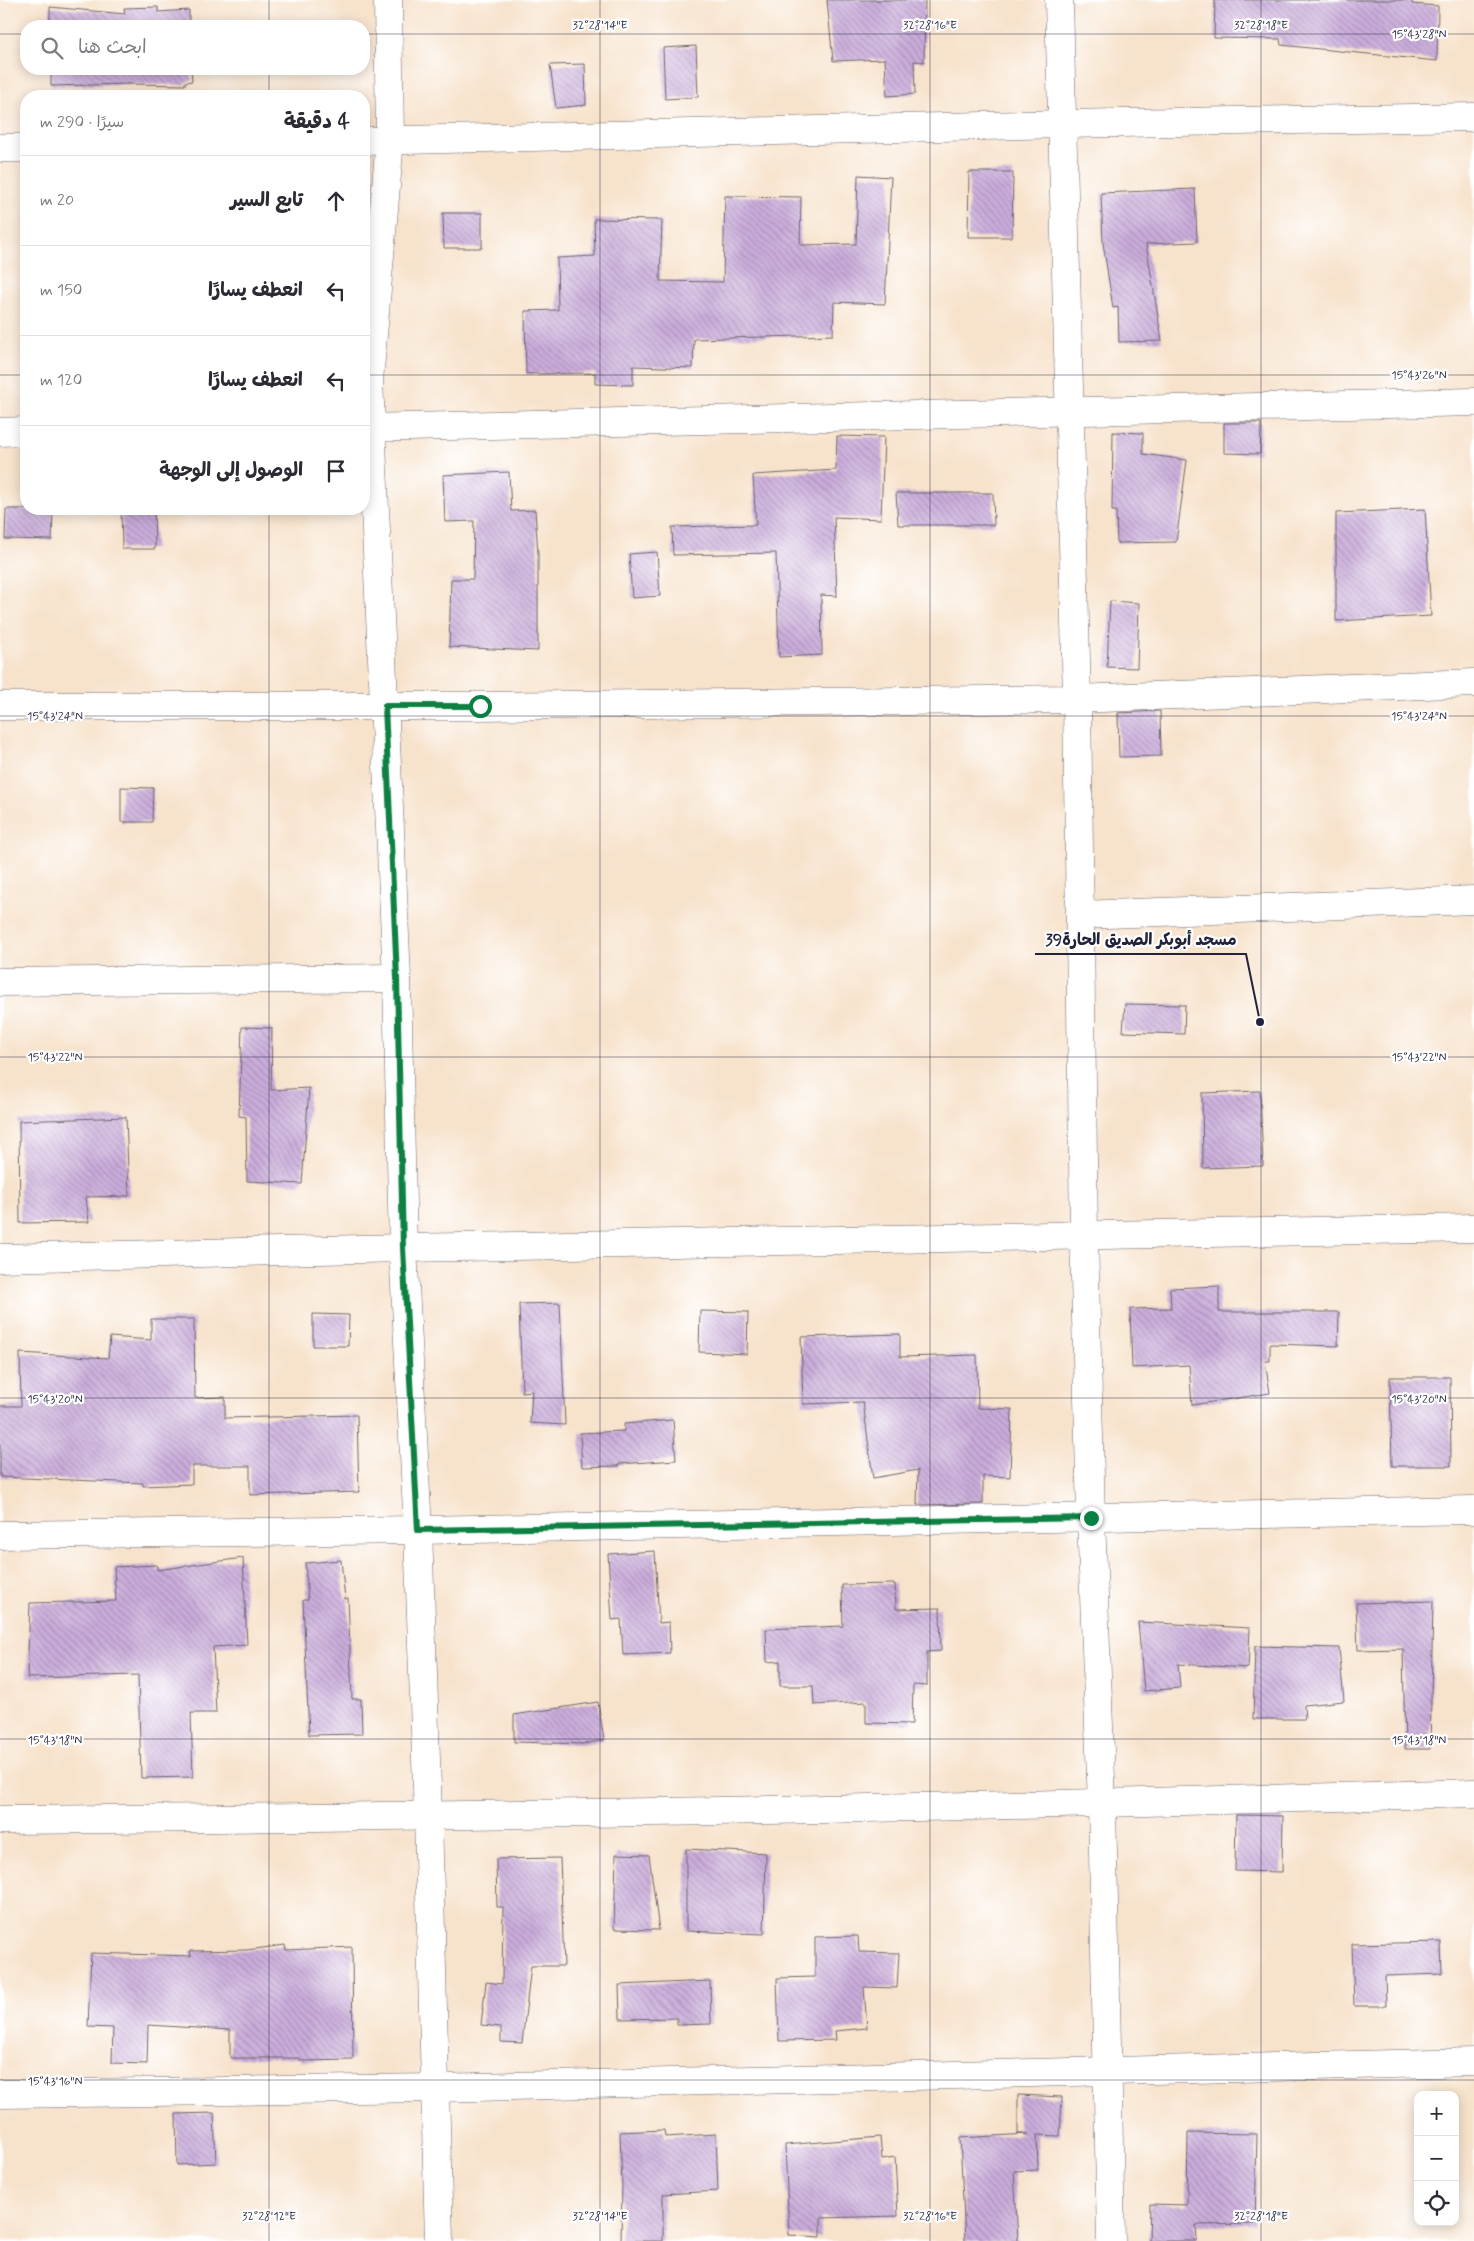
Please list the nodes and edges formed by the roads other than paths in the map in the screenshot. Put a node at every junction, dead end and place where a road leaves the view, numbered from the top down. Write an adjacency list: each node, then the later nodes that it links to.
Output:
1 (388, 0): 5 (street)
2 (1060, 0): 4 (street)
3 (1474, 117): 4 (street)
4 (1063, 124): 5 (street); 10 (street)
5 (377, 141): 8 (street)
6 (0, 148): 7 (street)
7 (20, 148)
8 (370, 366)
9 (1474, 402): 10 (street)
10 (1069, 411): 11 (street); 16 (street)
11 (370, 428)
12 (20, 431): 13 (street)
13 (0, 432)
14 (370, 474): 18 (street)
15 (1474, 683): 16 (street)
16 (1077, 699): 18 (street); 20 (street)
17 (0, 706): 18 (street)
18 (385, 706): 21 (street)
19 (1474, 900): 20 (street)
20 (1081, 914): 24 (street)
21 (397, 978): 22 (street); 25 (street)
22 (0, 982)
23 (1474, 1228): 24 (street)
24 (1084, 1236): 25 (street); 28 (street)
25 (403, 1248): 26 (street); 29 (street)
26 (0, 1258)
27 (1474, 1510): 28 (street)
28 (1091, 1518): 29 (street); 32 (street)
29 (418, 1530): 30 (street); 33 (street)
30 (0, 1535)
31 (1474, 1792): 32 (street)
32 (1102, 1804): 33 (street); 36 (street)
33 (428, 1816): 34 (street); 37 (street)
34 (0, 1820)
35 (1474, 2062): 36 (street)
36 (1107, 2071): 37 (street); 40 (street)
37 (435, 2088): 38 (street); 39 (street)
38 (0, 2094)
39 (439, 2241)
40 (1111, 2241)

